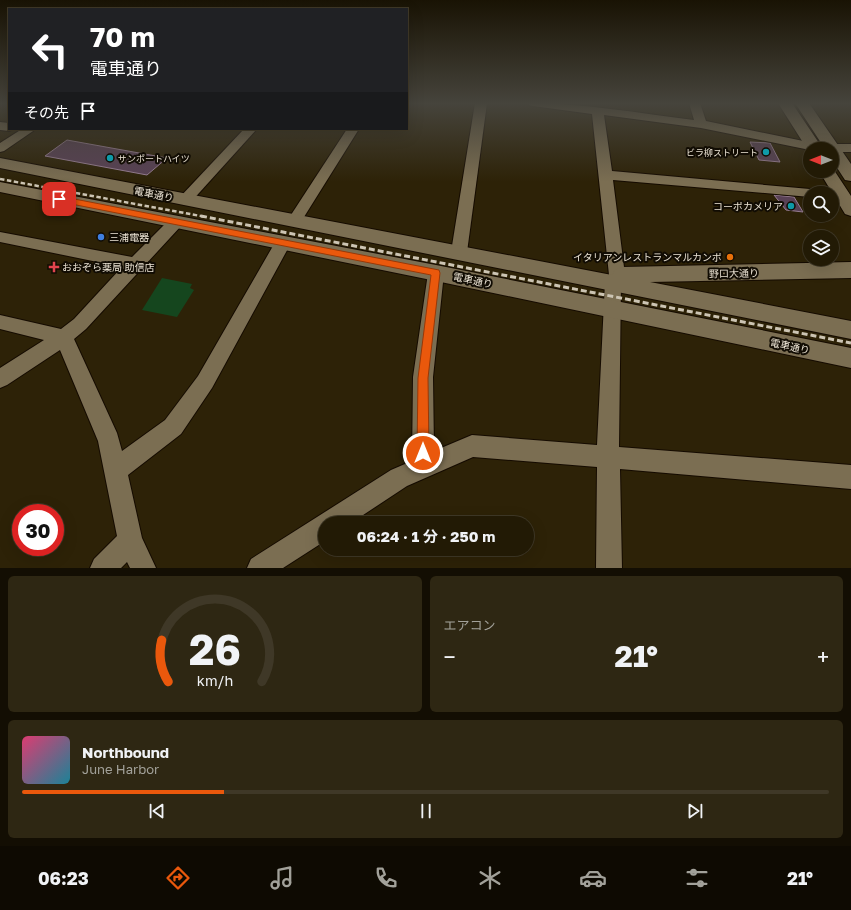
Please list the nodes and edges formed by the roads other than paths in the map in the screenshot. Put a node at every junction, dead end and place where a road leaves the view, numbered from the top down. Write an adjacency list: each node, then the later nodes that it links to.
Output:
1 (26, 130): 12 (street)
2 (250, 130): 22 (street)
3 (351, 130): 24 (street)
4 (477, 130): 28 (street)
5 (594, 130): 17 (street)
6 (727, 130): 11 (street)
7 (802, 130): 9 (street)
8 (820, 130): 10 (street)
9 (810, 142)
10 (828, 142)
11 (803, 146)
12 (0, 148)
13 (839, 148): 14 (street)
14 (851, 148)
15 (839, 158): 18 (street)
16 (0, 163): 22 (street, 電車通り)
17 (606, 175): 21 (street); 32 (street)
18 (851, 176)
19 (831, 178): 23 (street)
20 (0, 188): 25 (street, 電車通り)
21 (803, 192)
22 (185, 200): 24 (street, 電車通り)
23 (842, 201)
24 (294, 221): 28 (street, 電車通り)
25 (176, 222): 27 (street, 電車通り); 29 (street)
26 (0, 237): 29 (street)
27 (283, 243): 31 (street, 電車通り); 41 (street)
28 (459, 252): 32 (street, 電車通り)
29 (135, 264): 36 (street)
30 (851, 270): 32 (street, 野口大通り)
31 (436, 273): 33 (street, 電車通り); 40 (street)
32 (615, 279): 33 (street); 35 (street, 電車通り)
33 (613, 310): 37 (street, 電車通り); 39 (street)
34 (0, 322): 36 (street)
35 (851, 330)
36 (64, 337): 38 (street); 41 (street)
37 (851, 358)
38 (0, 379)
39 (608, 458): 40 (street); 42 (street); 49 (street)
40 (423, 468): 43 (street)
41 (116, 470): 45 (street)
42 (851, 477)
43 (341, 516)
44 (318, 531): 48 (street)
45 (130, 540): 46 (street); 47 (street)
46 (103, 568)
47 (143, 568)
48 (260, 568)
49 (609, 568)

